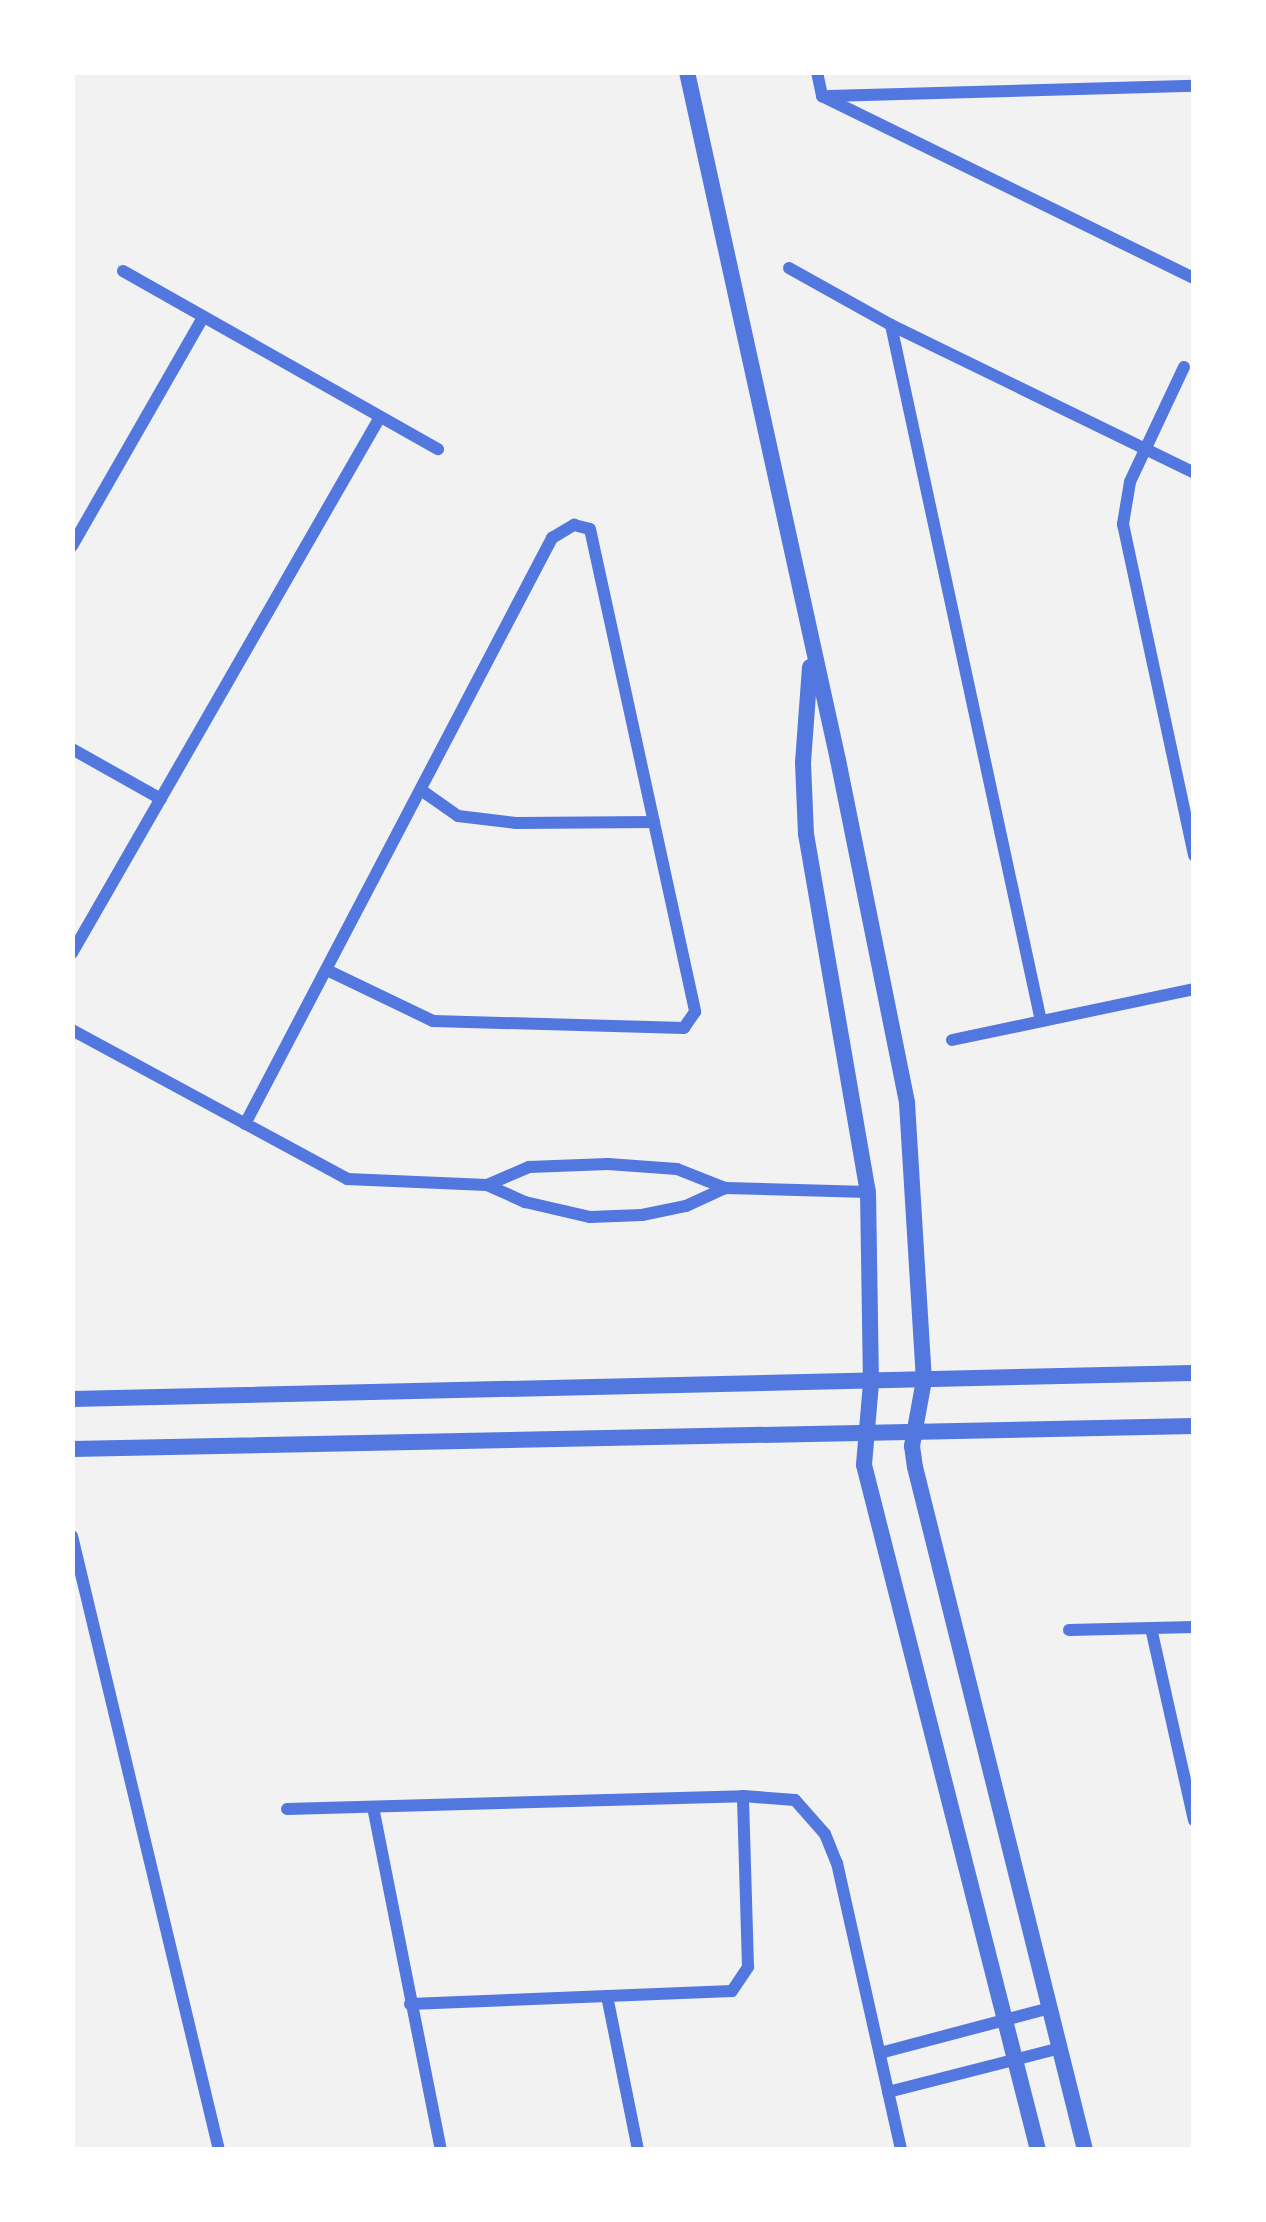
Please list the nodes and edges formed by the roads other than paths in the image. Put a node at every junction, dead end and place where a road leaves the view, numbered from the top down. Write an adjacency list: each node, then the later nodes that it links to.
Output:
1 (687, 72): 16 (street)
2 (817, 72): 4 (street)
3 (1194, 86): 4 (street)
4 (822, 96): 7 (street)
5 (789, 268): 9 (street)
6 (123, 271): 8 (street)
7 (1194, 278)
8 (203, 317): 11 (street); 15 (street)
9 (891, 325): 13 (street); 27 (street)
10 (1184, 367): 13 (street)
11 (380, 417): 12 (street); 21 (street)
12 (438, 449)
13 (1146, 451): 14 (street); 23 (street)
14 (1194, 473)
15 (72, 546)
16 (811, 654): 18 (street); 19 (street)
17 (72, 749): 21 (street)
18 (838, 760): 19 (street); 35 (street)
19 (803, 763): 33 (street)
20 (421, 790): 22 (street); 22 (street); 25 (street)
21 (160, 799): 24 (street)
22 (654, 822): 25 (street)
23 (1194, 855)
24 (72, 953)
25 (327, 970): 30 (street)
26 (1194, 989): 27 (street)
27 (1041, 1021): 29 (street)
28 (72, 1030): 30 (street)
29 (952, 1040)
30 (245, 1124): 31 (street)
31 (487, 1184): 32 (street); 32 (street)
32 (724, 1189): 33 (street)
33 (868, 1192): 36 (street)
34 (1194, 1373): 35 (street)
35 (924, 1380): 36 (street); 40 (street)
36 (871, 1383): 37 (street); 39 (street)
37 (72, 1399)
38 (1194, 1426): 40 (street)
39 (864, 1432): 40 (street); 41 (street); 53 (street)
40 (914, 1432): 52 (street)
41 (72, 1449)
42 (72, 1536): 58 (street)
43 (1194, 1627): 44 (street)
44 (1151, 1628): 45 (street); 49 (street)
45 (1069, 1630)
46 (743, 1796): 47 (street); 50 (street); 55 (street)
47 (373, 1807): 48 (street); 51 (street)
48 (287, 1809)
49 (1194, 1820)
50 (607, 1996): 51 (street); 60 (street)
51 (410, 2004): 59 (street)
52 (1050, 2008): 53 (street); 54 (street)
53 (1006, 2019): 55 (street); 56 (street)
54 (1060, 2048): 56 (street); 63 (street)
55 (880, 2053): 57 (street)
56 (1016, 2060): 57 (street); 62 (street)
57 (888, 2092): 61 (street)
58 (219, 2150)
59 (441, 2150)
60 (638, 2150)
61 (901, 2150)
62 (1038, 2150)
63 (1085, 2150)

